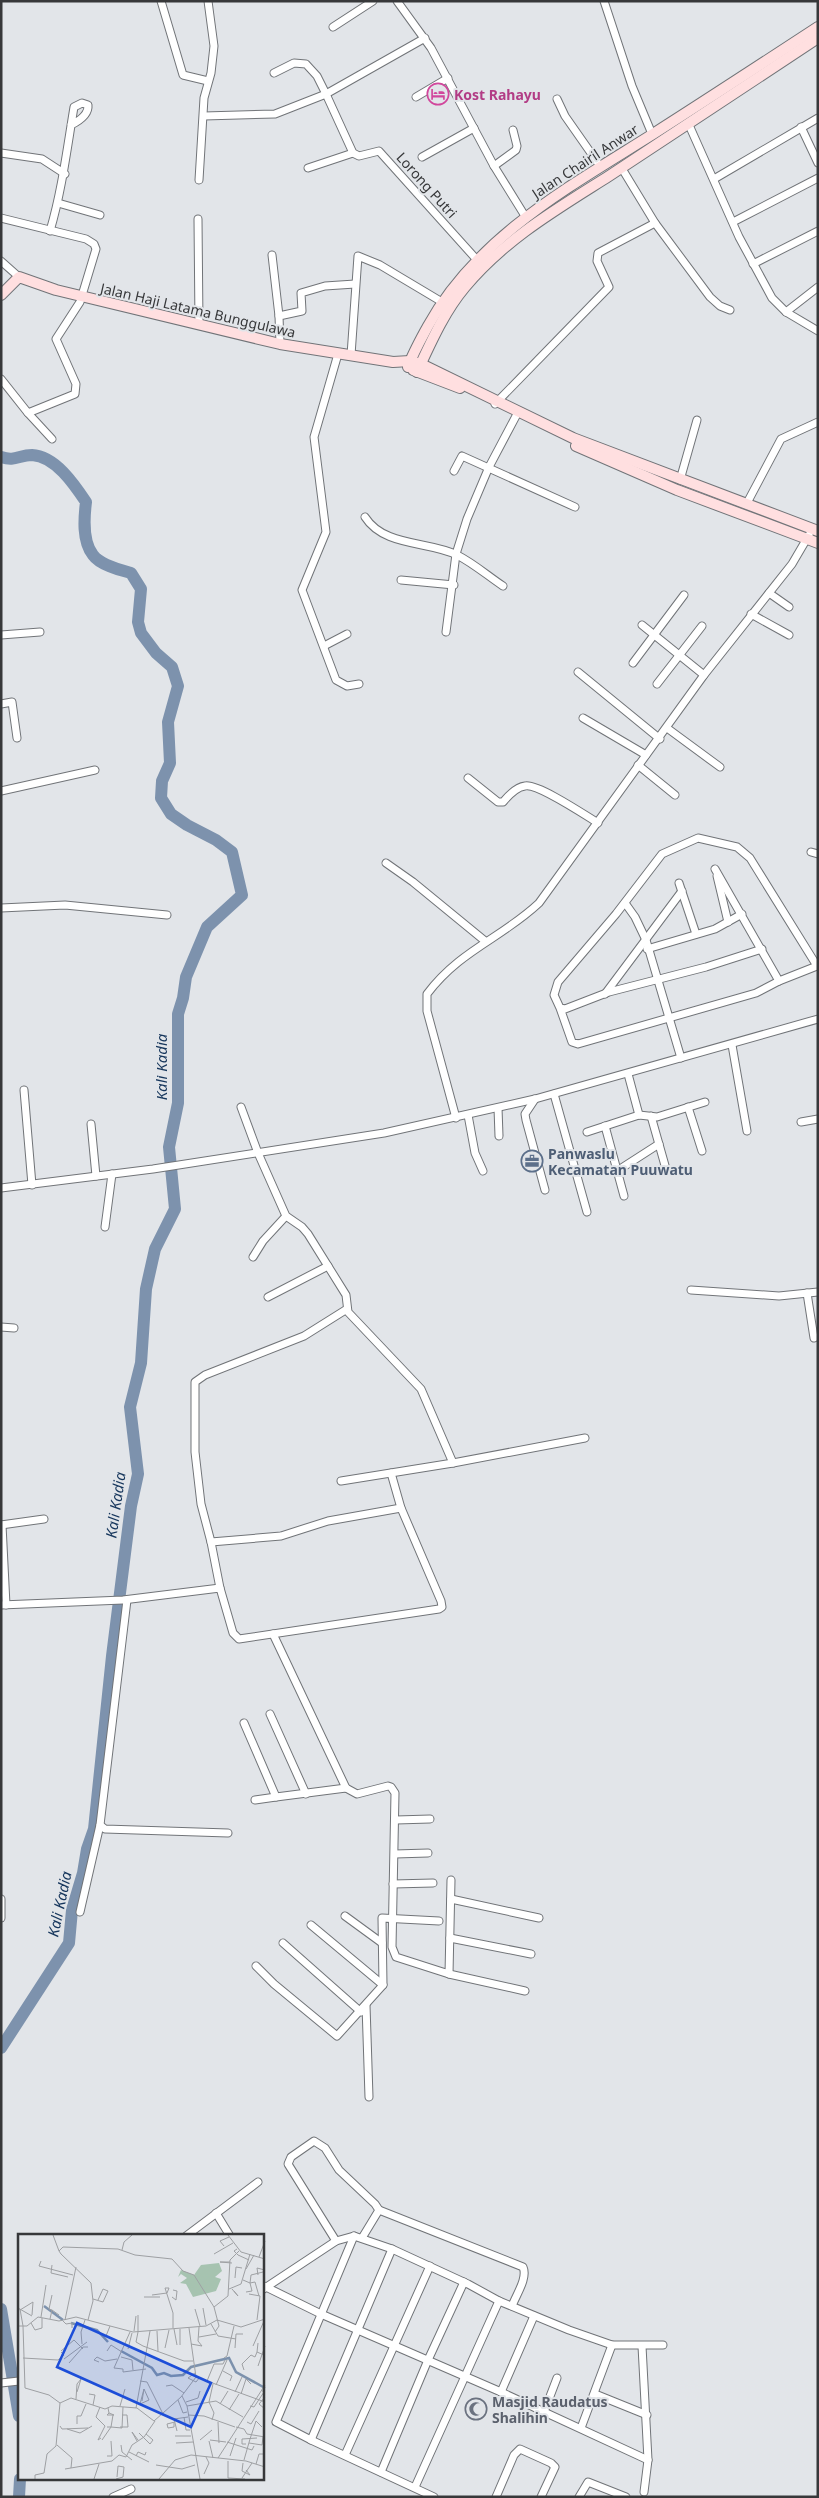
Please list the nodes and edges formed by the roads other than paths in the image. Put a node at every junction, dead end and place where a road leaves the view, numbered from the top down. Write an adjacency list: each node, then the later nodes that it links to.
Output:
1 (161, 1): 12 (street)
2 (208, 1): 12 (street)
3 (373, 1): 7 (street)
4 (397, 1): 8 (street)
5 (604, 1): 24 (street)
6 (818, 27): 14 (main road, Jalan Chairil Anwar)
7 (333, 28)
8 (425, 38): 11 (street); 13 (street)
9 (818, 38): 14 (main road, Jalan Chairil Anwar)
10 (274, 73): 13 (street)
11 (448, 78): 15 (street); 21 (street)
12 (208, 81): 17 (street)
13 (326, 94): 17 (street); 26 (street)
14 (722, 96): 20 (main road, Jalan Chairil Anwar); 24 (main road, Jalan Chairil Anwar)
15 (416, 97)
16 (557, 99): 30 (street)
17 (204, 116): 36 (street)
18 (818, 118): 22 (street)
19 (71, 125): 33 (street)
20 (689, 125): 31 (main road, Jalan Chairil Anwar); 35 (street)
21 (474, 128): 27 (street); 29 (street)
22 (801, 128): 28 (street); 35 (street)
23 (513, 130): 29 (street)
24 (652, 134): 30 (main road, Jalan Chairil Anwar)
25 (1, 153): 33 (street)
26 (353, 153): 32 (street); 47 (street, Lorong Putri)
27 (422, 157)
28 (818, 163)
29 (494, 166): 39 (street)
30 (600, 166): 39 (main road, Jalan Chairil Anwar)
31 (621, 167): 43 (street); 64 (main road, Jalan Chairil Anwar)
32 (308, 168)
33 (65, 174): 37 (street)
34 (818, 178): 42 (street)
35 (714, 179): 42 (street)
36 (199, 180)
37 (58, 203): 38 (street); 44 (street)
38 (100, 215)
39 (525, 216): 47 (main road, Jalan Chairil Anwar)
40 (1, 218): 44 (street)
41 (198, 219): 59 (street)
42 (733, 222): 49 (street)
43 (655, 223): 56 (street); 66 (street)
44 (50, 231): 54 (street)
45 (818, 231): 49 (street)
46 (272, 255): 58 (street)
47 (477, 260): 55 (main road, Jalan Chairil Anwar)
48 (1, 261): 50 (street)
49 (752, 264): 57 (street)
50 (19, 277): 53 (main road); 54 (main road, Jalan Haji Latama Bunggulawa)
51 (355, 284): 55 (street); 58 (street); 63 (street)
52 (818, 287): 57 (street)
53 (1, 295)
54 (81, 296): 59 (main road, Jalan Haji Latama Bunggulawa); 67 (street)
55 (442, 302): 64 (main road, Jalan Chairil Anwar)
56 (730, 310)
57 (786, 312): 60 (street)
58 (279, 316): 61 (street)
59 (199, 324): 61 (main road, Jalan Haji Latama Bunggulawa)
60 (818, 331)
61 (280, 344): 62 (main road, Jalan Haji Latama Bunggulawa)
62 (338, 354): 63 (main road, Jalan Haji Latama Bunggulawa); 96 (street)
63 (351, 355): 64 (main road, Jalan Haji Latama Bunggulawa)
64 (411, 365): 66 (main road)
65 (1, 379): 67 (street)
66 (497, 403): 68 (main road); 74 (main road)
67 (28, 413): 71 (street)
68 (516, 416): 72 (street); 78 (main road)
69 (696, 420): 74 (street)
70 (818, 422): 75 (street)
71 (52, 439)
72 (489, 467): 73 (street); 76 (street); 80 (street)
73 (454, 471)
74 (680, 480): 75 (main road)
75 (747, 503): 78 (main road)
76 (575, 507)
77 (365, 517): 80 (street)
78 (812, 532): 79 (main road); 84 (street)
79 (818, 543)
80 (456, 554): 82 (street); 83 (street)
81 (401, 580): 82 (street)
82 (454, 585): 91 (street)
83 (503, 586)
84 (769, 593): 86 (street); 87 (street)
85 (684, 595): 95 (street)
86 (789, 607)
87 (751, 614): 94 (street); 100 (street)
88 (642, 625): 95 (street)
89 (702, 626): 97 (street)
90 (40, 632): 92 (street)
91 (446, 632)
92 (1, 634)
93 (347, 634): 96 (street)
94 (789, 635)
95 (654, 636): 97 (street); 98 (street)
96 (324, 646): 101 (street)
97 (678, 656): 100 (street); 102 (street)
98 (634, 663)
99 (578, 672): 107 (street)
100 (704, 675): 105 (street)
101 (359, 684)
102 (657, 684)
103 (1, 704): 106 (street)
104 (583, 718): 108 (street)
105 (667, 728): 107 (street); 110 (street)
106 (17, 738)
107 (660, 739): 108 (street)
108 (646, 755): 109 (street)
109 (638, 765): 114 (street); 115 (street)
110 (720, 767)
111 (95, 770): 113 (street)
112 (468, 778): 115 (street)
113 (1, 791)
114 (676, 795)
115 (598, 823): 126 (street)
116 (386, 864): 126 (street)
117 (679, 883): 118 (street)
118 (682, 891): 124 (street); 125 (street)
119 (625, 903): 125 (street); 130 (street); 132 (street)
120 (1, 908): 122 (street)
121 (742, 914): 123 (street); 123 (street); 128 (street)
122 (167, 915)
123 (728, 922): 124 (street)
124 (696, 934): 127 (street)
125 (646, 940): 127 (street); 131 (street)
126 (485, 941): 148 (street)
127 (647, 949): 129 (street)
128 (762, 949): 129 (street); 130 (street)
129 (657, 980): 131 (street); 133 (street)
130 (779, 981): 133 (street)
131 (605, 994): 132 (street)
132 (560, 1008): 133 (street)
133 (669, 1016): 136 (street)
134 (818, 1019): 135 (street)
135 (732, 1045): 136 (street); 153 (street)
136 (682, 1058): 137 (street)
137 (628, 1074): 139 (street); 146 (street)
138 (24, 1090): 164 (street)
139 (554, 1094): 140 (street); 168 (street)
140 (536, 1099): 144 (street); 166 (street)
141 (705, 1102): 143 (street)
142 (241, 1107): 158 (street)
143 (688, 1107): 147 (street); 157 (street)
144 (498, 1108): 145 (street); 155 (street)
145 (468, 1115): 148 (street); 160 (street)
146 (639, 1115): 147 (street); 152 (street)
147 (651, 1116): 156 (street)
148 (456, 1118): 158 (street)
149 (818, 1119): 150 (street)
150 (801, 1122)
151 (91, 1124): 163 (street)
152 (605, 1126): 154 (street); 161 (street)
153 (747, 1131)
154 (587, 1132)
155 (499, 1136)
156 (659, 1144): 159 (street); 161 (street)
157 (702, 1151)
158 (258, 1153): 162 (street); 169 (street)
159 (666, 1170)
160 (483, 1171)
161 (617, 1172): 167 (street)
162 (112, 1174): 163 (street); 170 (street)
163 (96, 1176): 164 (street)
164 (32, 1184): 165 (street)
165 (1, 1188)
166 (544, 1190)
167 (624, 1196)
168 (587, 1212)
169 (286, 1216): 171 (street); 172 (street)
170 (105, 1227)
171 (253, 1257)
172 (328, 1266): 176 (street); 177 (street)
173 (691, 1290): 175 (street)
174 (818, 1292): 175 (street)
175 (807, 1293): 180 (street)
176 (268, 1297)
177 (347, 1309): 182 (street); 188 (street)
178 (1, 1327): 179 (street)
179 (14, 1328)
180 (814, 1338)
181 (585, 1438): 182 (street)
182 (454, 1463): 183 (street)
183 (391, 1473): 184 (street); 185 (street)
184 (341, 1480)
185 (400, 1508): 188 (street); 192 (street)
186 (44, 1519): 187 (street)
187 (2, 1525): 191 (street)
188 (212, 1542): 189 (street)
189 (220, 1588): 190 (street); 192 (street)
190 (125, 1600): 191 (street); 201 (street)
191 (4, 1605)
192 (273, 1634): 195 (street)
193 (270, 1714): 196 (street)
194 (244, 1722): 197 (street)
195 (346, 1788): 196 (street); 200 (street)
196 (306, 1794): 197 (street)
197 (276, 1797): 198 (street)
198 (255, 1800)
199 (430, 1819): 200 (street)
200 (396, 1820): 204 (street)
201 (100, 1825): 202 (street); 210 (street)
202 (228, 1834)
203 (428, 1853): 204 (street)
204 (394, 1854): 207 (street)
205 (451, 1880): 209 (street)
206 (433, 1883): 207 (street)
207 (393, 1884): 213 (street)
208 (1, 1899): 212 (street)
209 (451, 1899): 214 (street); 217 (street)
210 (80, 1912)
211 (345, 1916): 219 (street)
212 (1, 1918)
213 (392, 1918): 215 (street); 219 (street); 222 (street)
214 (539, 1918)
215 (439, 1921)
216 (311, 1925): 223 (street)
217 (450, 1938): 220 (street); 222 (street)
218 (283, 1943): 226 (street)
219 (382, 1943): 223 (street)
220 (531, 1954)
221 (256, 1966): 226 (street)
222 (449, 1974): 224 (street)
223 (383, 1985): 225 (street)
224 (525, 1991)
225 (366, 2005): 226 (street); 227 (street)
226 (361, 2012)
227 (369, 2096)
228 (258, 2182): 230 (street)
229 (379, 2210): 233 (street); 234 (street); 240 (street)
230 (216, 2213): 231 (street); 232 (street)
231 (189, 2234)
232 (229, 2234)
233 (358, 2237): 234 (street); 235 (street); 241 (street)
234 (336, 2241): 238 (street)
235 (392, 2249): 236 (street); 243 (street)
236 (430, 2266): 237 (street); 246 (street)
237 (464, 2282): 239 (street); 248 (street)
238 (264, 2287): 241 (street)
239 (498, 2301): 240 (street); 249 (street)
240 (512, 2306): 242 (street)
241 (321, 2314): 243 (street); 258 (street)
242 (534, 2316): 244 (street); 253 (street)
243 (357, 2329): 246 (street); 258 (street)
244 (612, 2345): 247 (street); 254 (street)
245 (662, 2345): 247 (street)
246 (394, 2346): 248 (street); 259 (street)
247 (642, 2346): 256 (street)
248 (428, 2360): 249 (street); 261 (street)
249 (465, 2376): 253 (street); 262 (street)
250 (556, 2378): 255 (street)
251 (18, 2381): 252 (street)
252 (1, 2383)
253 (501, 2392): 255 (street)
254 (595, 2394): 256 (street); 257 (street)
255 (544, 2412): 257 (street)
256 (647, 2415): 260 (street)
257 (581, 2428): 260 (street)
258 (311, 2440): 259 (street)
259 (345, 2456): 261 (street)
260 (648, 2460): 264 (street)
261 (381, 2472): 262 (street)
262 (415, 2487): 266 (street)
263 (131, 2489): 265 (street)
264 (644, 2492)
265 (113, 2497)
266 (434, 2497)
267 (496, 2497): 268 (street)
268 (541, 2497)
269 (579, 2497): 270 (street)
270 (626, 2497)

